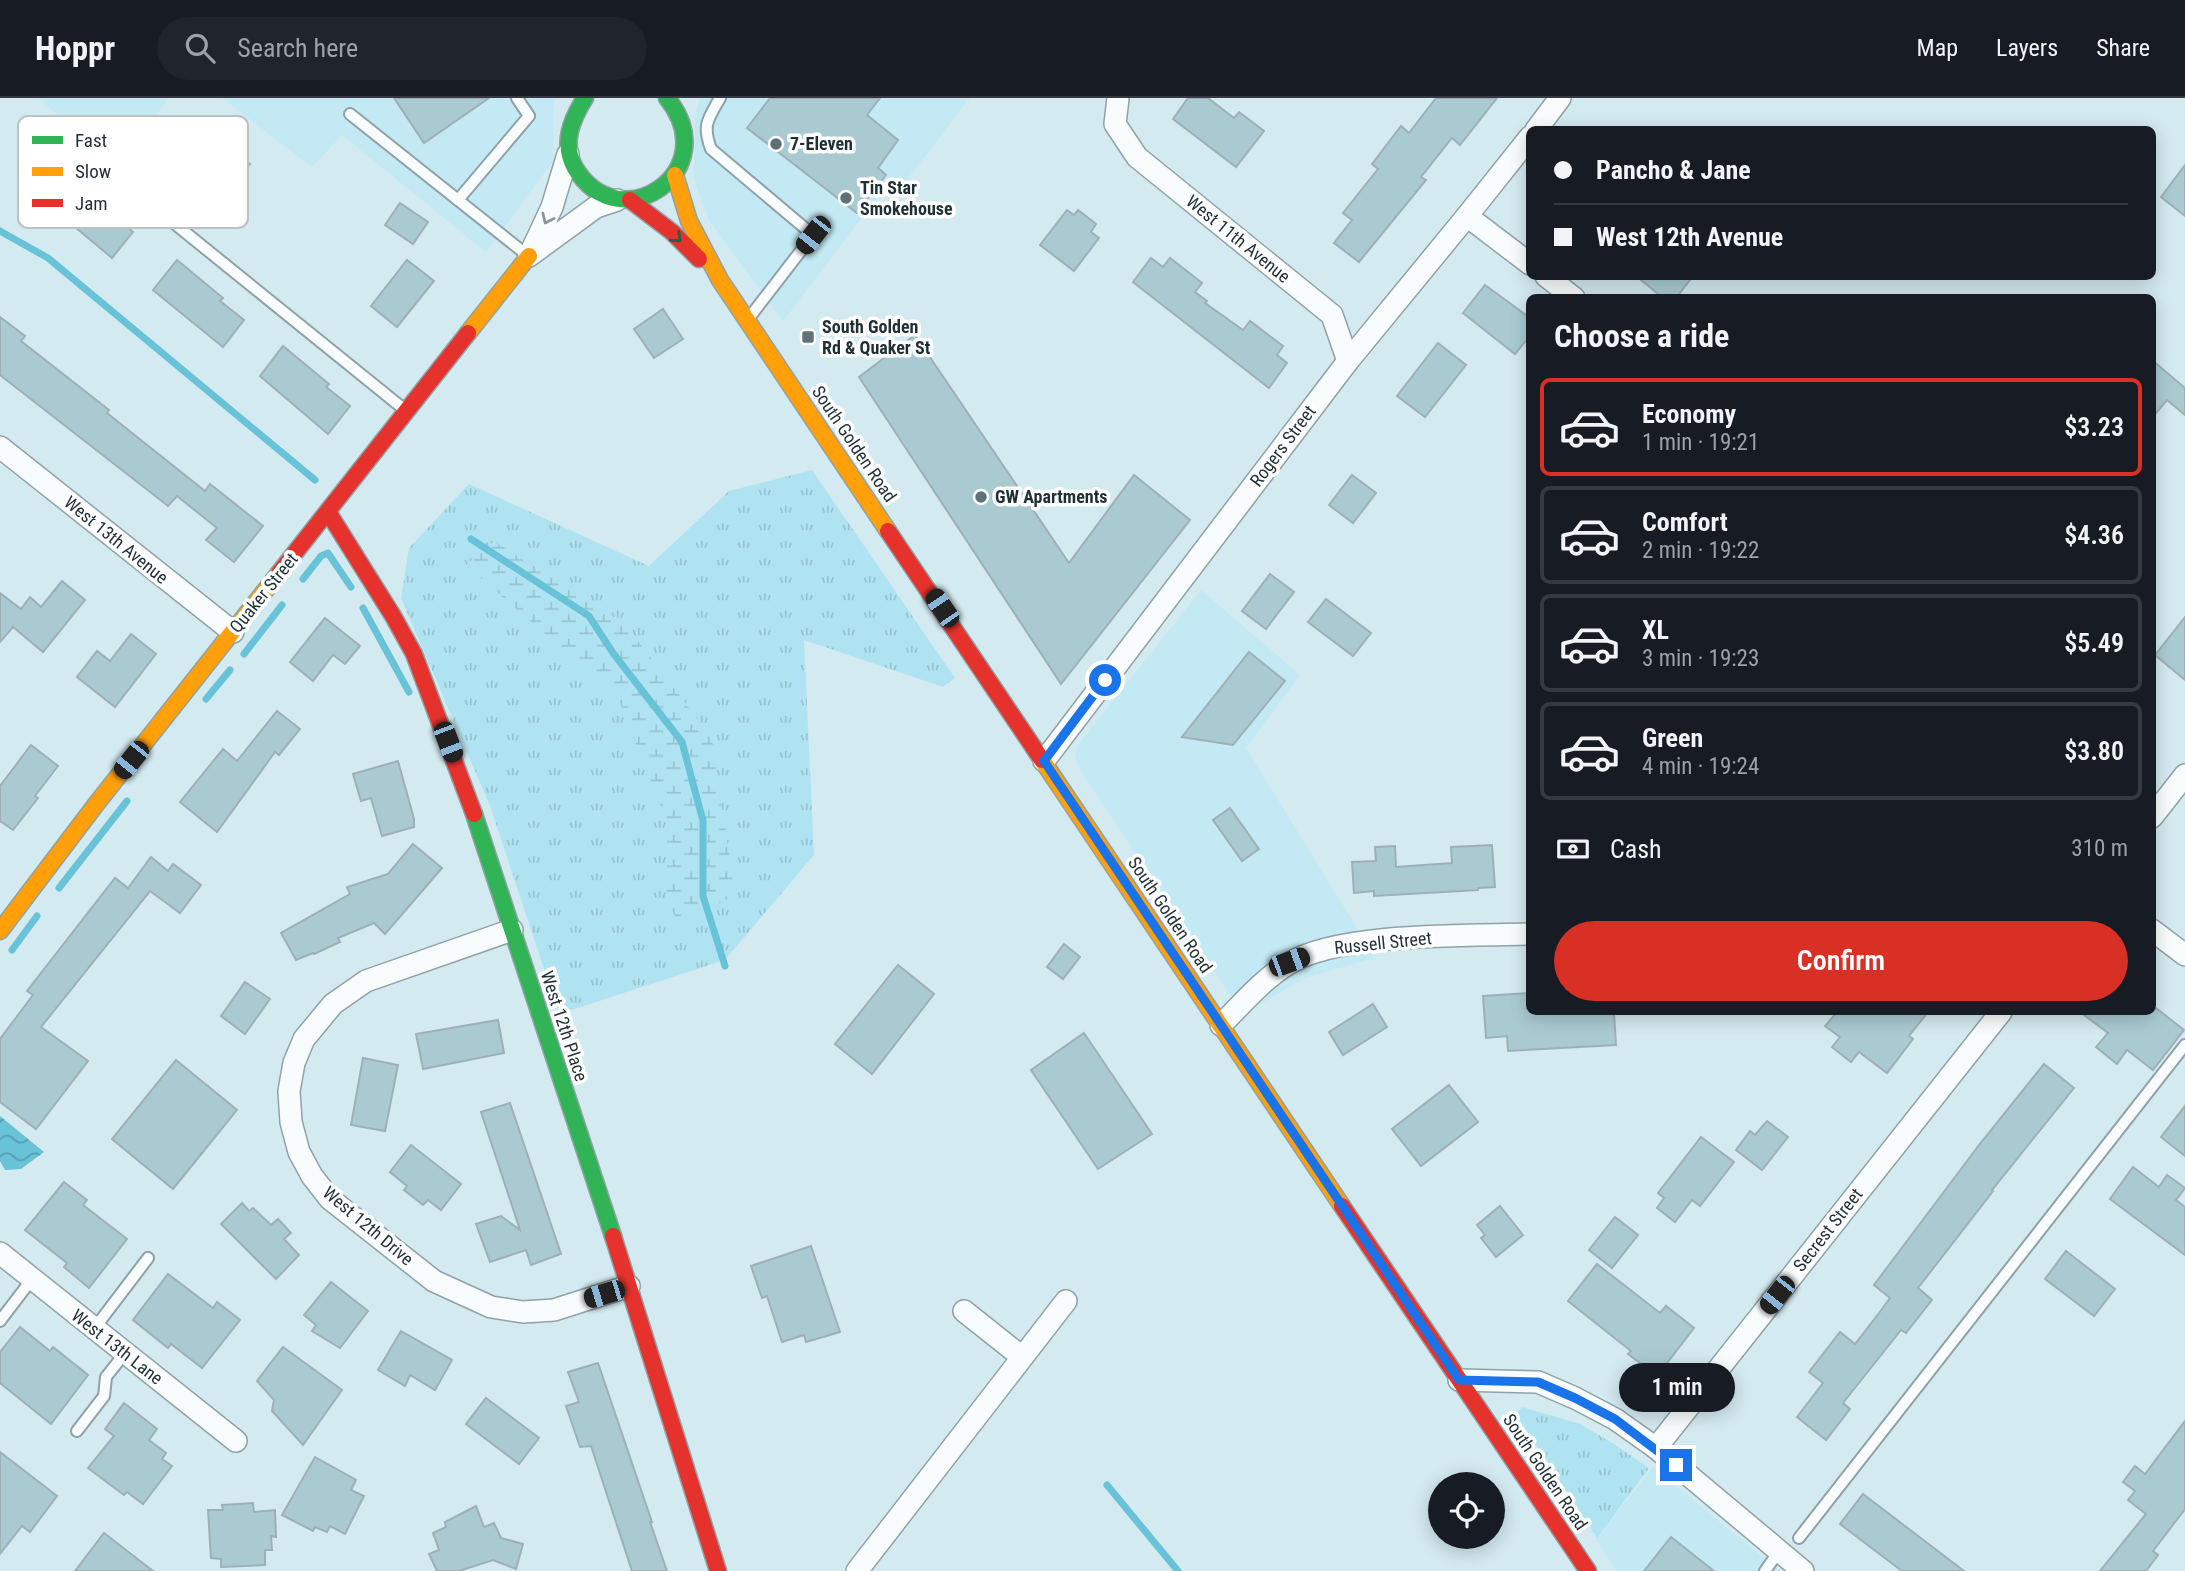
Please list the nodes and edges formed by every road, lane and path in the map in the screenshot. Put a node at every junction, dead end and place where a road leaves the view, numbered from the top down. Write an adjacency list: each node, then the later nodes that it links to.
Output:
1 (517, 98): 15 (lane)
2 (585, 98): 8 (main road)
3 (667, 98): 10 (main road)
4 (685, 98): 10 (street)
5 (720, 98): 24 (lane)
6 (1118, 98): 25 (street, West 11th Avenue)
7 (1560, 98): 11 (street)
8 (572, 105): 13 (main road)
9 (350, 114): 15 (lane)
10 (683, 122): 14 (main road)
11 (1539, 126)
12 (1526, 142): 17 (street, Rogers Street)
13 (568, 154): 16 (main road, South Golden Road); 19 (street, Quaker Street, one-way to 19)
14 (675, 176): 16 (main road); 21 (main road, South Golden Road)
15 (458, 200): 19 (lane)
16 (623, 200): 19 (street, Quaker Street); 21 (main road, South Golden Road, one-way to 21)
17 (1467, 216): 20 (street); 25 (street, Rogers Street)
18 (180, 228): 26 (lane)
19 (529, 256): 26 (main road, Quaker Street)
20 (1526, 261)
21 (720, 280): 24 (main road, South Golden Road)
22 (1551, 280): 23 (street)
23 (1569, 294)
24 (747, 321): 30 (main road, South Golden Road)
25 (1348, 361): 30 (street, Rogers Street)
26 (407, 412): 28 (main road, Quaker Street)
27 (0, 447): 29 (street, West 13th Avenue)
28 (328, 512): 29 (main road, Quaker Street); 34 (main road, West 12th Place)
29 (233, 632): 33 (main road, Quaker Street)
30 (1044, 761): 39 (main road, South Golden Road)
31 (2185, 775): 32 (street)
32 (2156, 812)
33 (4, 917)
34 (512, 930): 44 (main road, West 12th Place); 44 (street, West 12th Drive)
35 (2156, 933): 37 (street)
36 (1526, 934): 39 (street, Russell Street)
37 (2185, 955)
38 (1999, 1015): 54 (street, Secrest Street)
39 (1221, 1025): 51 (main road, South Golden Road)
40 (2185, 1045): 55 (lane)
41 (0, 1253): 43 (street, West 13th Lane)
42 (148, 1258): 48 (lane)
43 (32, 1279): 47 (lane); 48 (street, West 13th Lane)
44 (629, 1286): 57 (main road, West 12th Place)
45 (1066, 1301): 50 (street)
46 (964, 1311): 50 (street)
47 (0, 1321)
48 (94, 1329): 49 (street, West 13th Lane)
49 (125, 1353): 52 (lane); 53 (street, West 13th Lane)
50 (1022, 1357): 58 (street)
51 (1459, 1380): 54 (street); 59 (main road, South Golden Road)
52 (76, 1431)
53 (236, 1441)
54 (1656, 1448): 56 (street)
55 (1799, 1538)
56 (1779, 1551): 60 (lane); 61 (street)
57 (719, 1571)
58 (856, 1571)
59 (1588, 1571)
60 (1765, 1571)
61 (1803, 1571)

